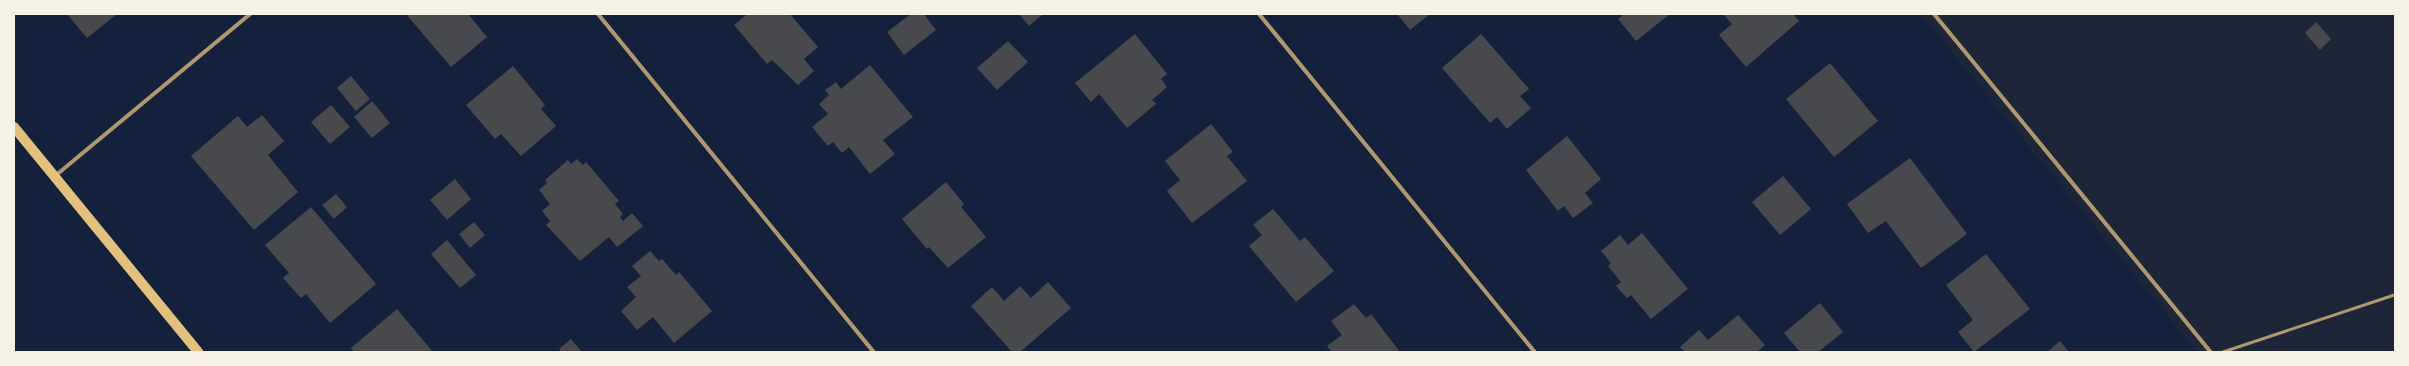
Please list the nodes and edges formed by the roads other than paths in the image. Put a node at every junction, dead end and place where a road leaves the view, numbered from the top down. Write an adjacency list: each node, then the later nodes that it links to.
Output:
1 (250, 14): 6 (street)
2 (598, 14): 9 (street)
3 (1259, 14): 10 (street)
4 (1934, 14): 11 (street)
5 (14, 127): 6 (main road)
6 (54, 176): 8 (main road)
7 (2395, 294): 12 (lane)
8 (198, 352)
9 (874, 352)
10 (1535, 352)
11 (2211, 352)
12 (2221, 352)

